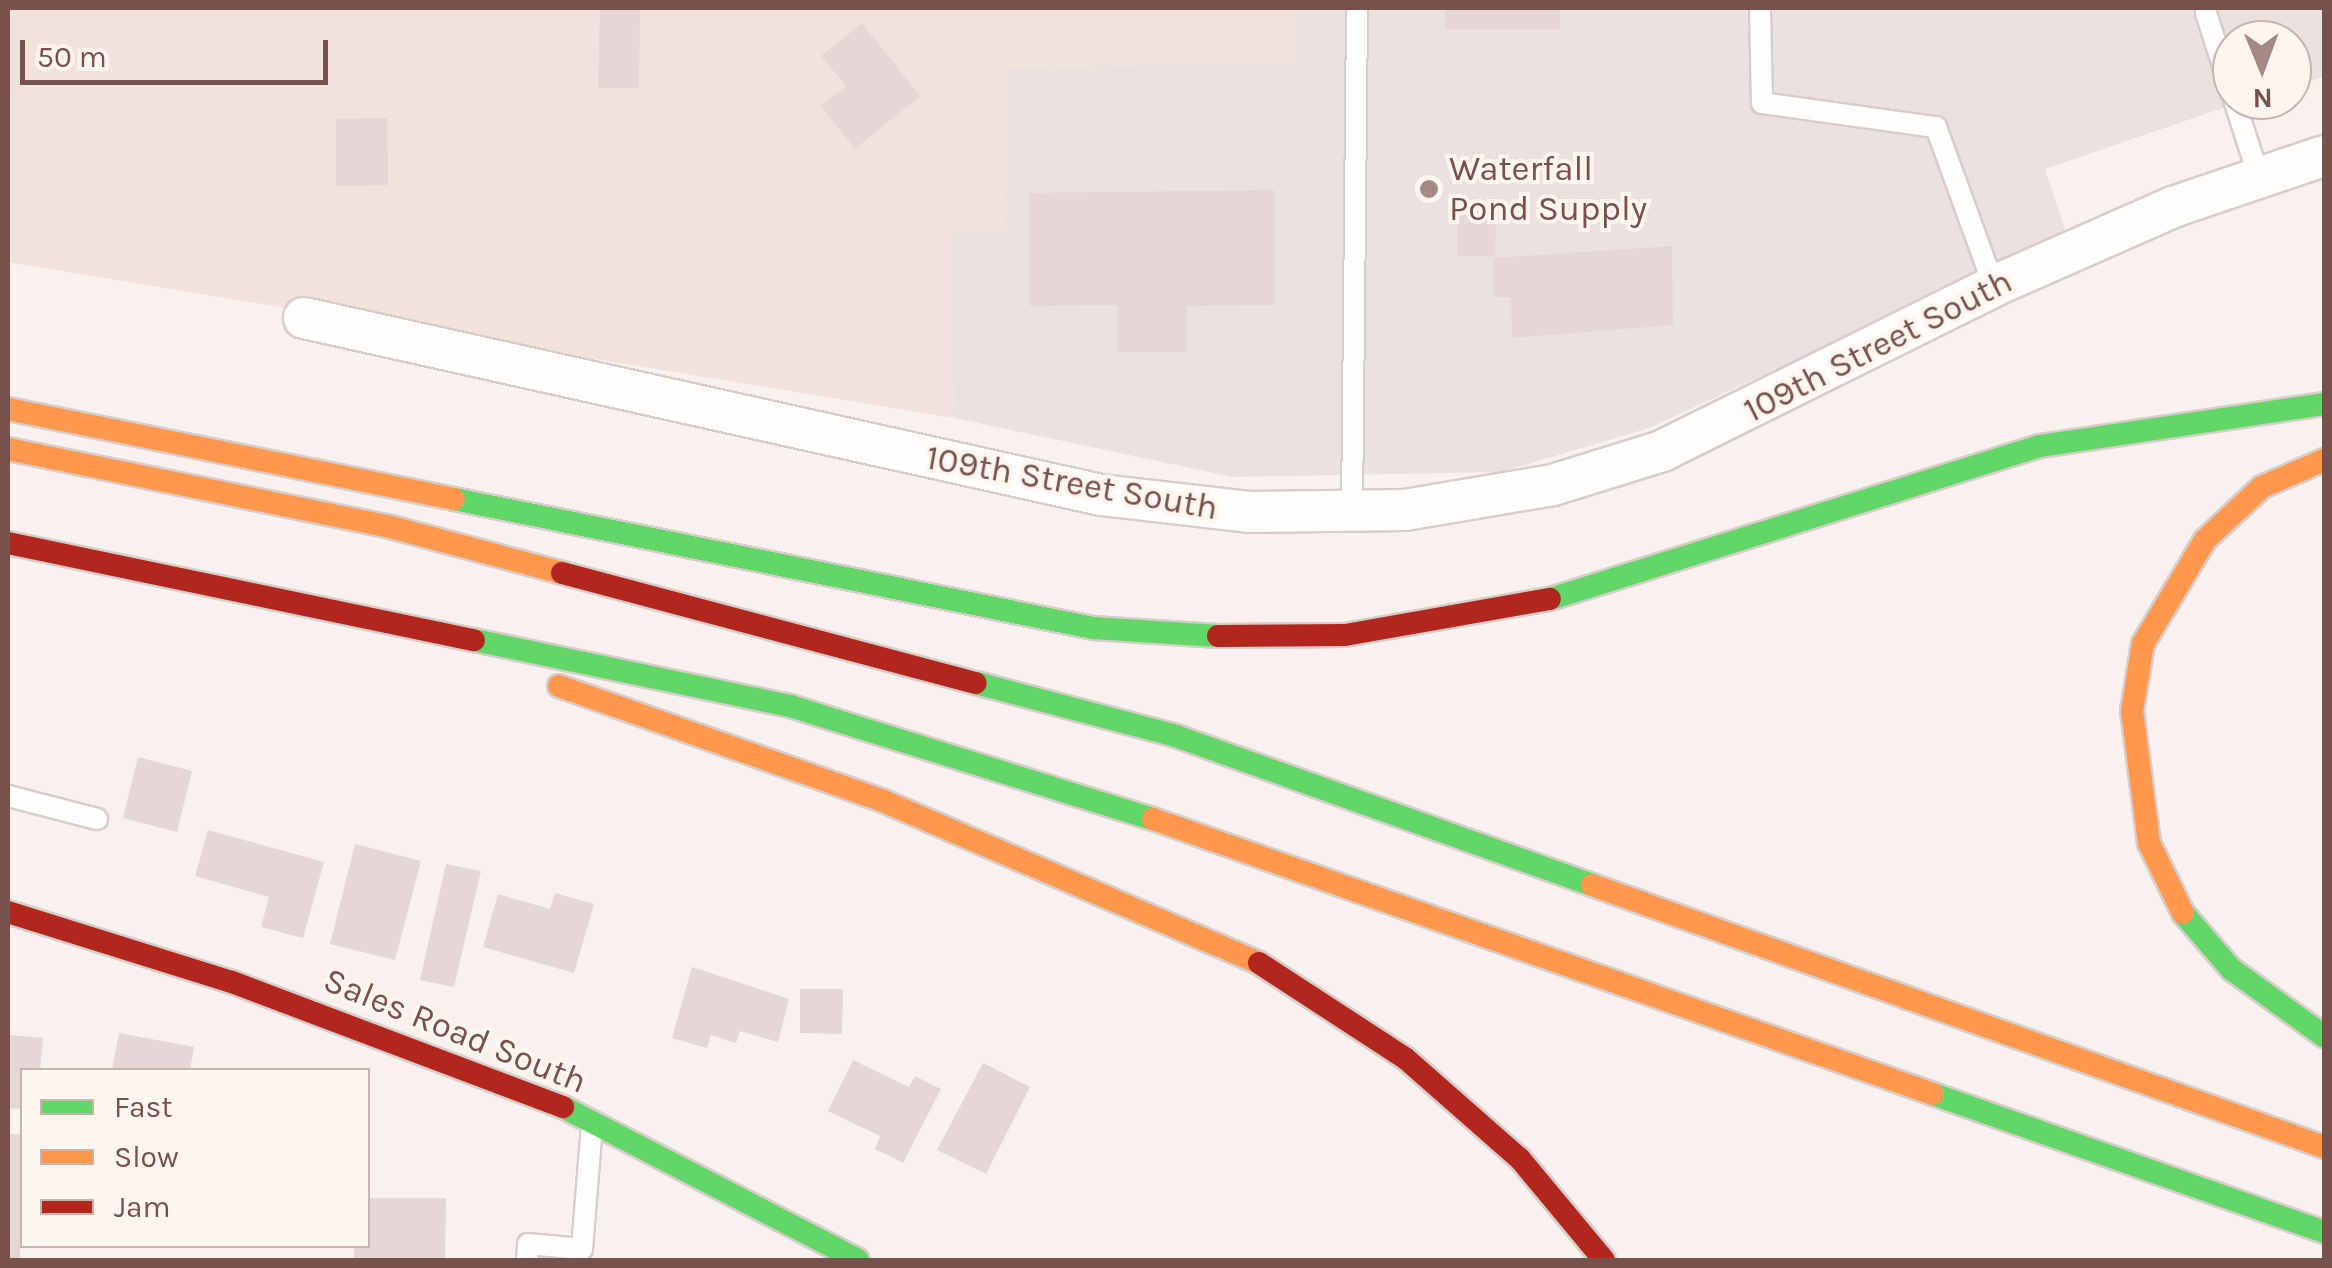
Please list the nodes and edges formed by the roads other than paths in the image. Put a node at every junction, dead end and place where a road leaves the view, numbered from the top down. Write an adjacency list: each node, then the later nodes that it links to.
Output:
1 (1357, 8): 14 (lane)
2 (1760, 8): 8 (lane)
3 (2206, 13): 4 (lane)
4 (2212, 32)
5 (2241, 120): 7 (lane)
6 (2324, 156): 7 (street, 109th Street South)
7 (2259, 176): 8 (street, 109th Street South)
8 (1994, 286): 14 (street, 109th Street South)
9 (304, 318): 14 (street, 109th Street South)
10 (2324, 404): 11 (main road)
11 (8, 409)
12 (8, 449): 22 (main road)
13 (2324, 460): 20 (main road)
14 (1352, 513)
15 (8, 543): 16 (main road)
16 (353, 614): 23 (main road); 27 (main road)
17 (8, 796): 18 (lane)
18 (97, 819)
19 (8, 912): 21 (main road, Sales Road South)
20 (2324, 1036)
21 (592, 1124): 24 (main road, Sales Road South); 25 (lane)
22 (2324, 1147)
23 (2324, 1232)
24 (815, 1248): 26 (main road, Sales Road South)
25 (527, 1260)
26 (858, 1260)
27 (1604, 1260)

